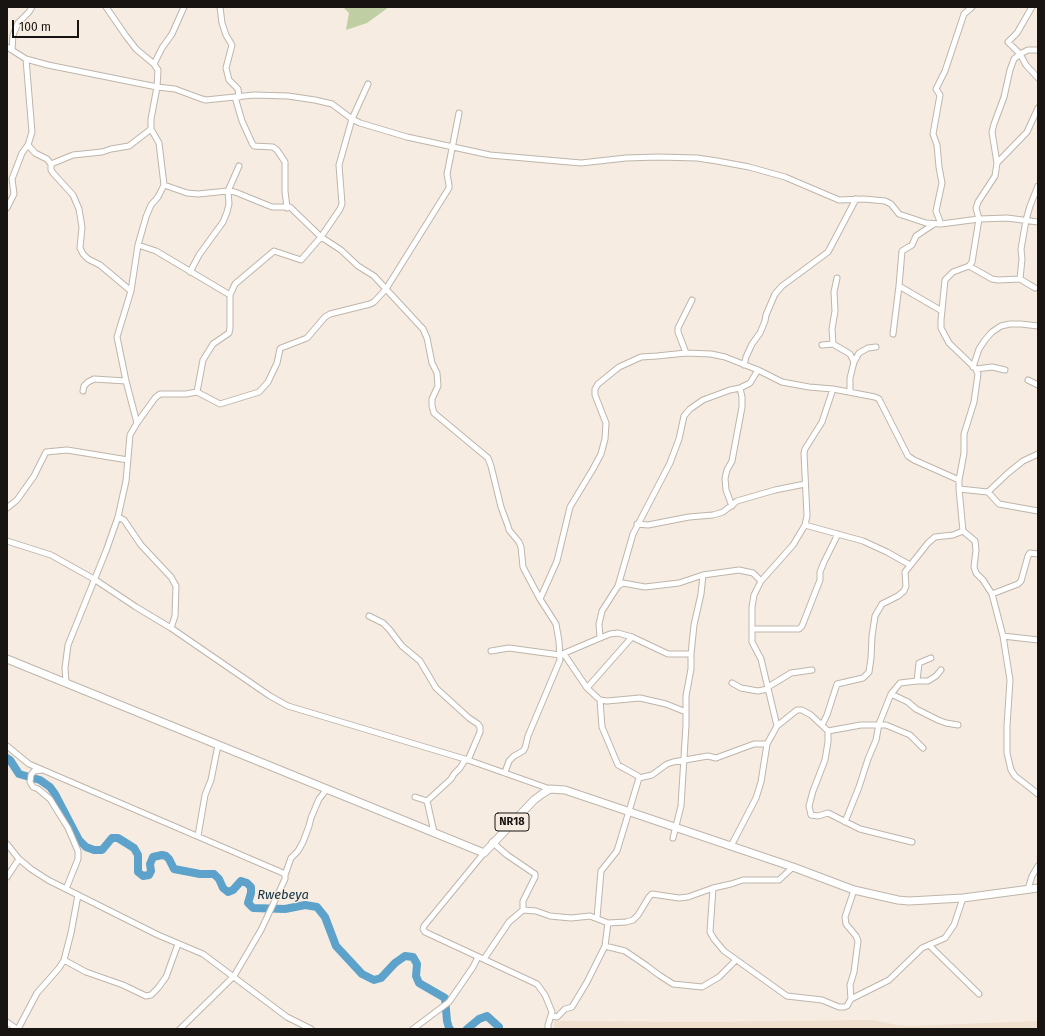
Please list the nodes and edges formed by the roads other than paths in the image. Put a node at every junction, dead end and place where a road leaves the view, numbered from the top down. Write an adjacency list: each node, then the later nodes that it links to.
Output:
1 (32, 7): 7 (street)
2 (106, 7): 11 (street)
3 (184, 7): 11 (street)
4 (220, 7): 15 (street)
5 (972, 7): 35 (street)
6 (1032, 7): 9 (street)
7 (9, 48): 10 (street)
8 (1038, 50): 9 (street)
9 (1020, 54): 12 (street); 22 (street)
10 (26, 59): 14 (street); 20 (street)
11 (154, 64): 14 (street)
12 (1038, 78)
13 (368, 84): 18 (street)
14 (157, 87): 15 (street); 19 (street)
15 (237, 97): 18 (street); 30 (street)
16 (1038, 108): 22 (street)
17 (459, 113): 21 (street)
18 (352, 118): 21 (street); 36 (street)
19 (151, 129): 23 (street); 25 (street)
20 (28, 145): 23 (street); 29 (street)
21 (452, 146): 28 (street); 44 (street)
22 (997, 162): 31 (street)
23 (51, 164): 45 (street)
24 (239, 166): 27 (street)
25 (164, 185): 27 (street); 37 (street)
26 (1038, 186): 32 (street)
27 (228, 191): 30 (street); 39 (street)
28 (856, 199): 34 (street); 56 (street)
29 (7, 208)
30 (287, 208): 36 (street)
31 (979, 219): 32 (street); 35 (street); 38 (street)
32 (1026, 220): 33 (street); 41 (street)
33 (1038, 222)
34 (934, 224): 35 (street); 42 (street)
35 (941, 224)
36 (321, 237): 44 (street); 46 (street)
37 (138, 244): 39 (street); 45 (street)
38 (969, 266): 41 (street); 48 (street)
39 (190, 272): 46 (street)
40 (837, 278): 51 (street)
41 (1020, 279): 43 (street)
42 (899, 286): 48 (street); 50 (street)
43 (1035, 288)
44 (386, 289): 66 (street); 91 (street)
45 (131, 292): 61 (street)
46 (230, 296): 66 (street)
47 (692, 300): 54 (street)
48 (942, 311): 57 (street)
49 (1038, 326): 57 (street)
50 (893, 334)
51 (833, 344): 52 (street); 55 (street)
52 (822, 345)
53 (876, 347): 55 (street)
54 (686, 353): 56 (street); 91 (street)
55 (854, 362): 67 (street)
56 (744, 365): 58 (street)
57 (975, 368): 59 (street); 71 (street)
58 (758, 370): 63 (street); 64 (street)
59 (1004, 370)
60 (1028, 380): 62 (street)
61 (126, 382): 65 (street); 68 (street)
62 (1038, 385)
63 (740, 388): 75 (street); 79 (street)
64 (833, 389): 67 (street); 72 (street)
65 (83, 391)
66 (197, 392): 68 (street)
67 (850, 392): 71 (street)
68 (137, 423): 70 (street)
69 (1038, 454): 74 (street)
70 (128, 460): 76 (street); 78 (street)
71 (959, 480): 73 (street)
72 (805, 484): 75 (street); 80 (street)
73 (959, 489): 74 (street); 81 (street)
74 (988, 492): 77 (street)
75 (732, 506): 79 (street)
76 (7, 508)
77 (1038, 511)
78 (118, 517): 87 (street); 93 (street)
79 (637, 524): 89 (street)
80 (805, 524): 82 (street); 88 (street)
81 (963, 531): 85 (street); 90 (street)
82 (838, 534): 85 (street); 94 (street)
83 (7, 541): 87 (street)
84 (1038, 554): 90 (street)
85 (910, 565): 114 (street)
86 (703, 575): 88 (street); 89 (street); 100 (street)
87 (94, 579): 93 (street); 107 (street)
88 (761, 581): 94 (street)
89 (618, 586): 97 (street)
90 (992, 594): 95 (street)
91 (540, 599): 101 (street)
92 (369, 616): 123 (street)
93 (171, 628): 123 (street)
94 (752, 629): 110 (street)
95 (1003, 636): 98 (street); 130 (street)
96 (632, 637): 97 (street); 100 (street); 109 (street)
97 (600, 638): 101 (street)
98 (1038, 640)
99 (491, 651): 101 (street)
100 (691, 654): 113 (street)
101 (562, 655): 109 (street); 126 (street)
102 (931, 658): 106 (street)
103 (7, 659): 107 (main road)
104 (812, 670): 110 (street)
105 (941, 670): 106 (street)
106 (916, 681): 111 (street)
107 (66, 683): 120 (main road)
108 (732, 683): 110 (street)
109 (587, 688): 112 (street)
110 (768, 688): 117 (street)
111 (891, 694): 115 (street); 116 (street)
112 (600, 700): 113 (street); 127 (street)
113 (686, 712): 124 (street)
114 (822, 724): 117 (street); 118 (street)
115 (879, 724): 118 (street); 122 (street); 134 (street)
116 (958, 725)
117 (777, 726): 119 (street)
118 (828, 731): 134 (street)
119 (767, 744): 124 (street); 142 (street)
120 (218, 745): 128 (main road); 137 (street)
121 (7, 746): 125 (street)
122 (923, 748)
123 (467, 760): 126 (street); 132 (street)
124 (683, 760): 127 (street); 135 (street)
125 (43, 770): 137 (street); 151 (street)
126 (505, 772): 129 (street)
127 (639, 778): 133 (street)
128 (326, 789): 136 (main road); 147 (street)
129 (550, 790): 133 (main road); 139 (main road, NR18)
130 (1038, 794)
131 (415, 797): 132 (street)
132 (427, 802): 136 (street)
133 (629, 811): 135 (main road); 157 (street)
134 (845, 822): 140 (street)
135 (676, 828): 138 (street); 142 (main road)
136 (434, 832): 143 (main road)
137 (198, 836): 147 (street)
138 (673, 838)
139 (492, 842): 143 (main road, NR18); 156 (street)
140 (912, 842)
141 (7, 844): 144 (street)
142 (731, 846): 146 (main road)
143 (484, 853): 162 (street)
144 (19, 859): 148 (street); 151 (street)
145 (1038, 866): 153 (street)
146 (793, 867): 149 (street); 152 (main road)
147 (285, 875): 166 (street)
148 (7, 878)
149 (713, 888): 158 (street); 165 (street)
150 (1038, 888): 153 (main road)
151 (66, 889): 154 (street)
152 (854, 890): 155 (main road); 168 (street)
153 (1028, 890): 155 (main road)
154 (78, 896): 159 (street); 164 (street)
155 (963, 898): 160 (street)
156 (523, 910): 157 (street); 163 (street)
157 (597, 918): 158 (street)
158 (608, 923): 161 (street)
159 (178, 944): 164 (street); 166 (street)
160 (929, 945): 167 (street); 168 (street)
161 (605, 946): 165 (street); 169 (street)
162 (478, 957): 163 (street); 174 (street)
163 (484, 959): 169 (street)
164 (64, 960): 171 (street)
165 (736, 960): 168 (street)
166 (234, 976): 172 (street); 173 (street)
167 (980, 994)
168 (851, 999)
169 (552, 1016): 175 (street)
170 (7, 1022): 171 (street)
171 (18, 1029)
172 (180, 1029)
173 (311, 1029)
174 (413, 1029)
175 (548, 1029)

